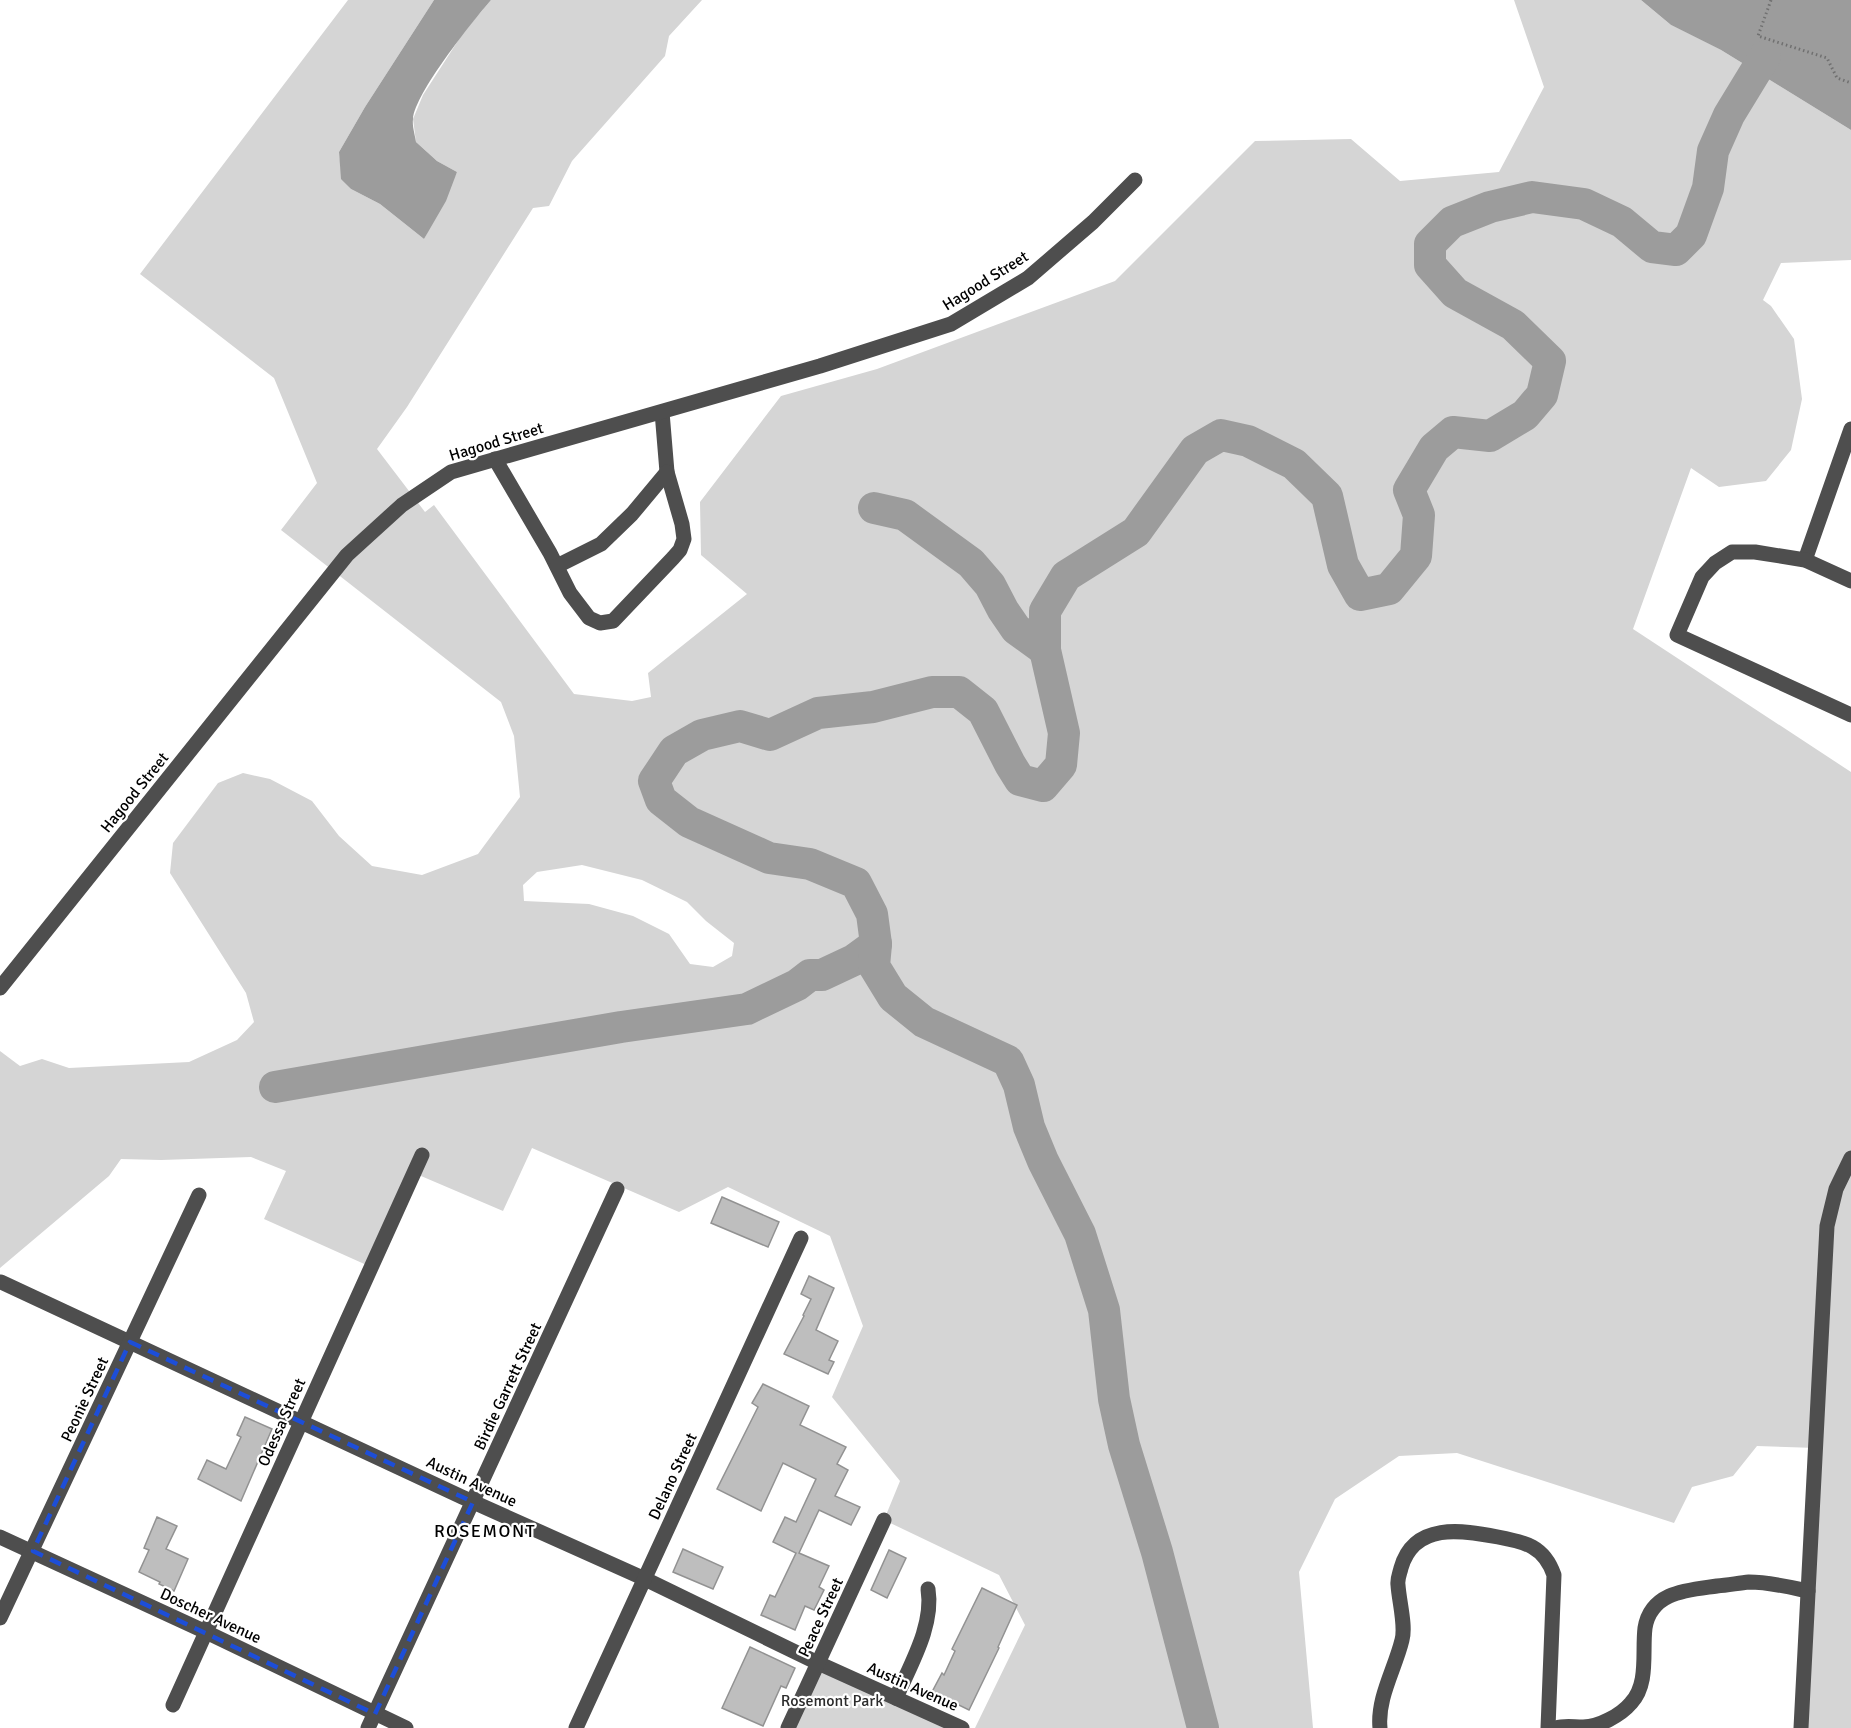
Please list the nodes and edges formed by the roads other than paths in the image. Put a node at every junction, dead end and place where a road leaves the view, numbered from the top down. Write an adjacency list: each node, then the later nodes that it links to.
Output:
1 (1135, 180): 2 (street, Hagood Street)
2 (662, 412): 4 (street, Hagood Street); 5 (street)
3 (1851, 429): 6 (street)
4 (495, 459): 7 (street); 10 (street, Hagood Street)
5 (667, 472): 7 (street); 7 (street)
6 (1805, 560): 8 (street); 9 (street)
7 (556, 566)
8 (1851, 581)
9 (1851, 714)
10 (0, 988)
11 (422, 1155): 18 (street, Odessa Street)
12 (1851, 1158): 25 (street)
13 (617, 1189): 19 (street, Birdie Garrett Street)
14 (199, 1195): 17 (street, Peonie Street)
15 (801, 1238): 23 (street, Delano Street)
16 (1, 1282): 17 (street, Austin Avenue)
17 (130, 1342): 18 (street, Austin Avenue); 22 (street, Peonie Street)
18 (301, 1422): 19 (street, Austin Avenue); 27 (street, Odessa Street)
19 (473, 1502): 23 (street, Austin Avenue); 31 (street, Birdie Garrett Street)
20 (884, 1520): 28 (street, Peace Street)
21 (0, 1537): 22 (street, Doscher Avenue)
22 (33, 1551): 26 (street, Peonie Street); 27 (street, Doscher Avenue)
23 (645, 1579): 28 (street, Austin Avenue); 33 (street, Delano Street)
24 (928, 1589): 29 (street)
25 (1808, 1591): 38 (street); 39 (street)
26 (0, 1618)
27 (206, 1632): 30 (street, Odessa Street); 31 (street, Doscher Avenue)
28 (818, 1663): 29 (street, Austin Avenue); 34 (street, Peace Street)
29 (896, 1698): 35 (street, Austin Avenue)
30 (173, 1705)
31 (372, 1721): 32 (street, Doscher Avenue)
32 (406, 1728)
33 (576, 1728)
34 (788, 1728)
35 (962, 1728)
36 (1380, 1728): 37 (street)
37 (1548, 1728)
38 (1556, 1728)
39 (1801, 1728)

